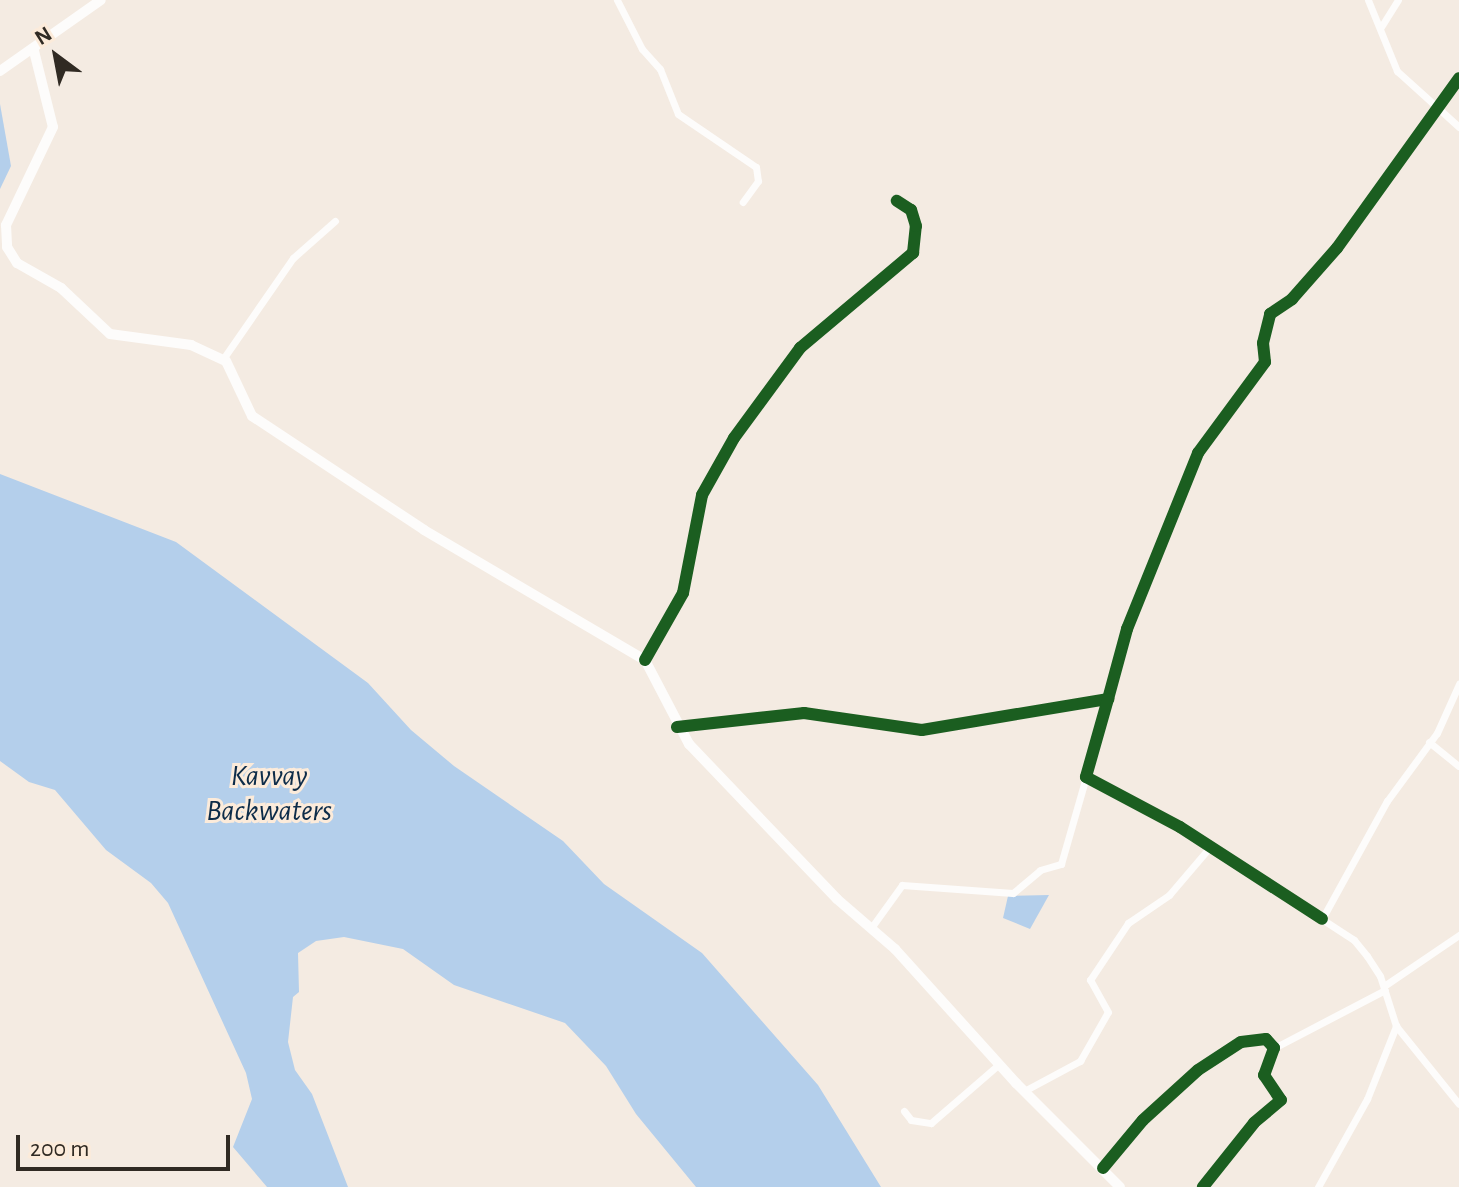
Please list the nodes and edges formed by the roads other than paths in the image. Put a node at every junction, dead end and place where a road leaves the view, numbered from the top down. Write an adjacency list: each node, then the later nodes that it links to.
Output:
1 (101, 0): 6 (main road)
2 (617, 0): 12 (street)
3 (1368, 0): 5 (street)
4 (1398, 0): 5 (street)
5 (1381, 27): 9 (street)
6 (34, 51): 7 (main road); 14 (main road)
7 (0, 71)
8 (1459, 78): 9 (street)
9 (1438, 105): 10 (street); 17 (street)
10 (1459, 127)
11 (897, 201): 15 (street)
12 (743, 202)
13 (335, 221): 14 (street)
14 (223, 359): 15 (main road)
15 (645, 660): 18 (main road)
16 (1459, 684): 19 (street)
17 (1108, 699): 18 (street); 21 (street)
18 (677, 727): 24 (main road)
19 (1429, 742): 20 (street); 23 (street)
20 (1459, 766)
21 (1086, 777): 22 (street); 24 (street)
22 (1210, 847): 23 (street); 30 (street)
23 (1322, 919): 26 (street)
24 (871, 928): 29 (main road)
25 (1459, 935): 26 (street)
26 (1384, 988): 27 (street); 28 (street)
27 (1396, 1026): 31 (street); 36 (street)
28 (1274, 1048): 33 (street); 35 (street)
29 (999, 1064): 30 (main road); 32 (street)
30 (1024, 1091): 33 (main road)
31 (1459, 1104)
32 (904, 1111)
33 (1103, 1168): 34 (main road)
34 (1120, 1187)
35 (1203, 1187)
36 (1318, 1187)

